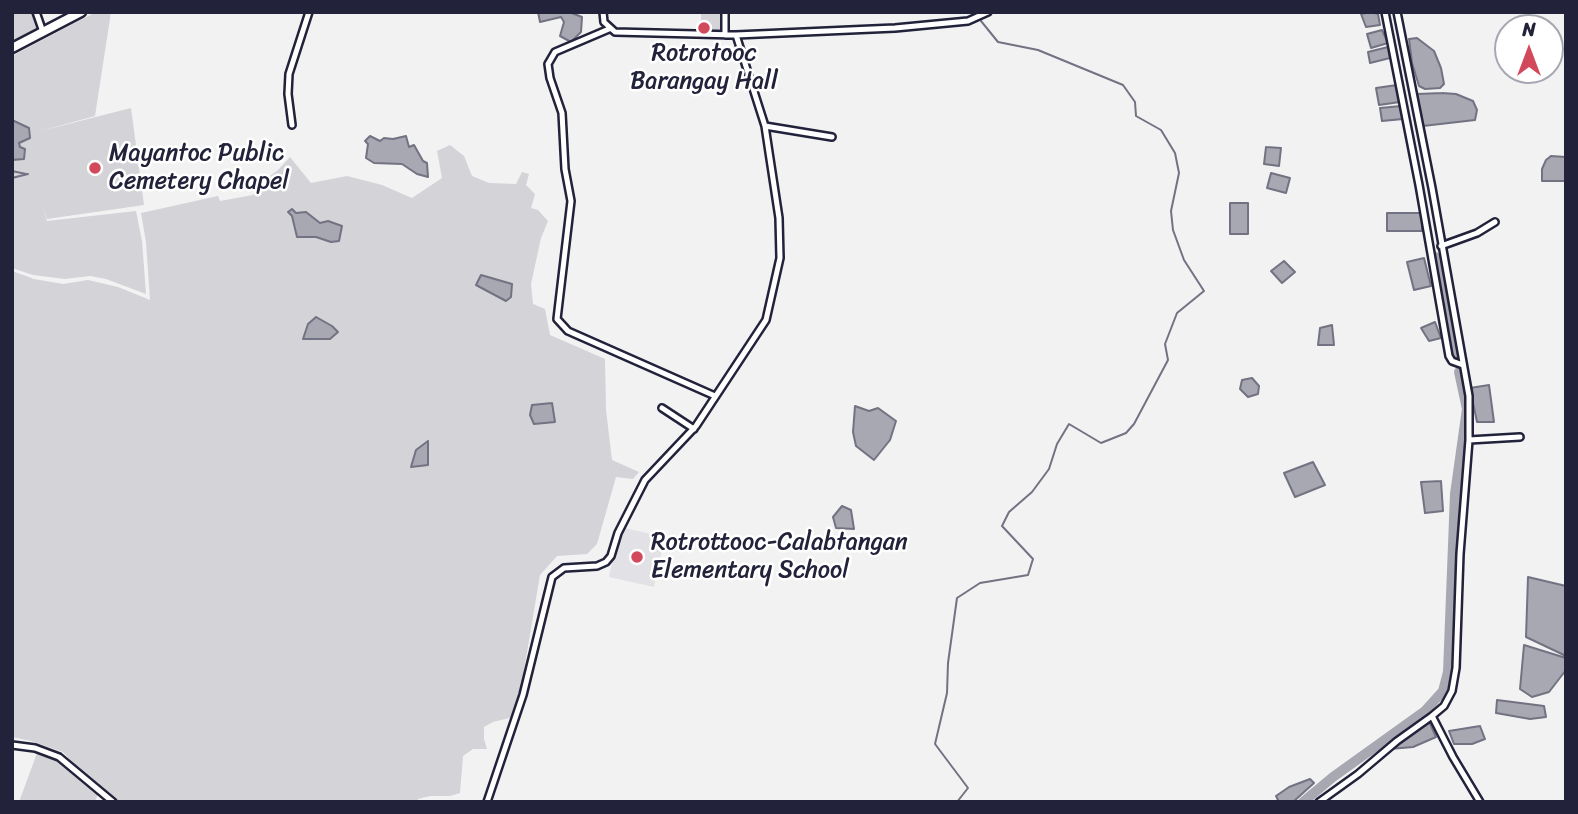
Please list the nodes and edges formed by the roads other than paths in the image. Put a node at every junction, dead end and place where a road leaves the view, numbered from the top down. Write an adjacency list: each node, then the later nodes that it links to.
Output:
1 (80, 12): 10 (main road)
2 (309, 12): 14 (street)
3 (603, 12): 9 (street)
4 (725, 12): 11 (street)
5 (988, 12): 12 (street)
6 (1385, 12): 19 (street)
7 (1397, 12): 18 (street)
8 (38, 14): 10 (street)
9 (609, 29): 11 (street); 20 (street)
10 (43, 32): 13 (main road)
11 (726, 35): 12 (street)
12 (736, 35): 15 (street)
13 (12, 48)
14 (292, 125)
15 (765, 126): 16 (street); 20 (street)
16 (832, 137)
17 (1495, 222): 18 (street)
18 (1441, 246): 19 (street)
19 (1463, 365): 24 (street)
20 (716, 396): 22 (street)
21 (662, 408): 22 (street)
22 (694, 429): 28 (street)
23 (1520, 436): 24 (street)
24 (1469, 440): 25 (street)
25 (1432, 716): 29 (street); 30 (street)
26 (12, 745): 27 (street)
27 (113, 802)
28 (486, 802)
29 (1319, 802)
30 (1480, 802)

